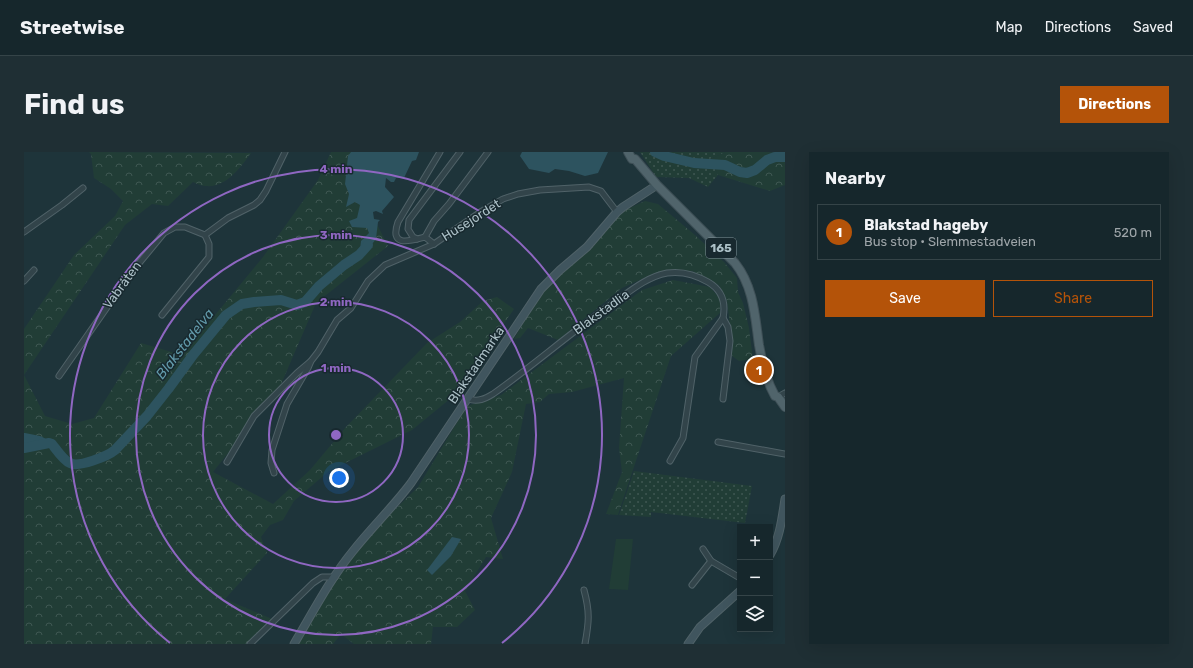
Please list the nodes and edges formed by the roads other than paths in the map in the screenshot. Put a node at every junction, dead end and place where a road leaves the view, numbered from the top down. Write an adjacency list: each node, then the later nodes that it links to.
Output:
1 (285, 152): 11 (street)
2 (440, 152): 13 (street, Husejordet)
3 (460, 152): 13 (street)
4 (488, 152): 12 (street, Husejordet)
5 (628, 152): 6 (main road, 165)
6 (634, 156): 7 (main road, 165)
7 (657, 185): 9 (main road, Blakstadmarka); 21 (main road, 165)
8 (83, 188): 10 (street)
9 (617, 212): 14 (street, Husejordet); 22 (main road, Blakstadmarka)
10 (24, 232)
11 (205, 235): 17 (street); 20 (street, Vabråten)
12 (425, 238): 13 (street, Husejordet); 14 (street, Husejordet)
13 (417, 239)
14 (434, 244): 19 (street, Husejordet)
15 (34, 270): 16 (street)
16 (24, 281)
17 (162, 315)
18 (723, 318): 22 (street, Blakstadlia); 23 (street, Blakstadlia); 27 (street)
19 (311, 361): 28 (street, Husejordet); 29 (street, Husejordet)
20 (59, 376)
21 (781, 395): 24 (main road, 165)
22 (468, 399): 35 (main road, Blakstadmarka)
23 (723, 399)
24 (785, 407)
25 (718, 442): 26 (street)
26 (785, 454)
27 (670, 461)
28 (228, 462)
29 (274, 472)
30 (785, 499): 31 (main road)
31 (773, 549)
32 (703, 550): 33 (street)
33 (712, 560): 34 (street); 36 (street)
34 (737, 576)
35 (334, 577): 39 (street); 40 (main road, Blakstadmarka)
36 (692, 585)
37 (584, 590): 41 (street)
38 (737, 594): 42 (main road)
39 (250, 644)
40 (294, 644)
41 (585, 644)
42 (688, 644)

